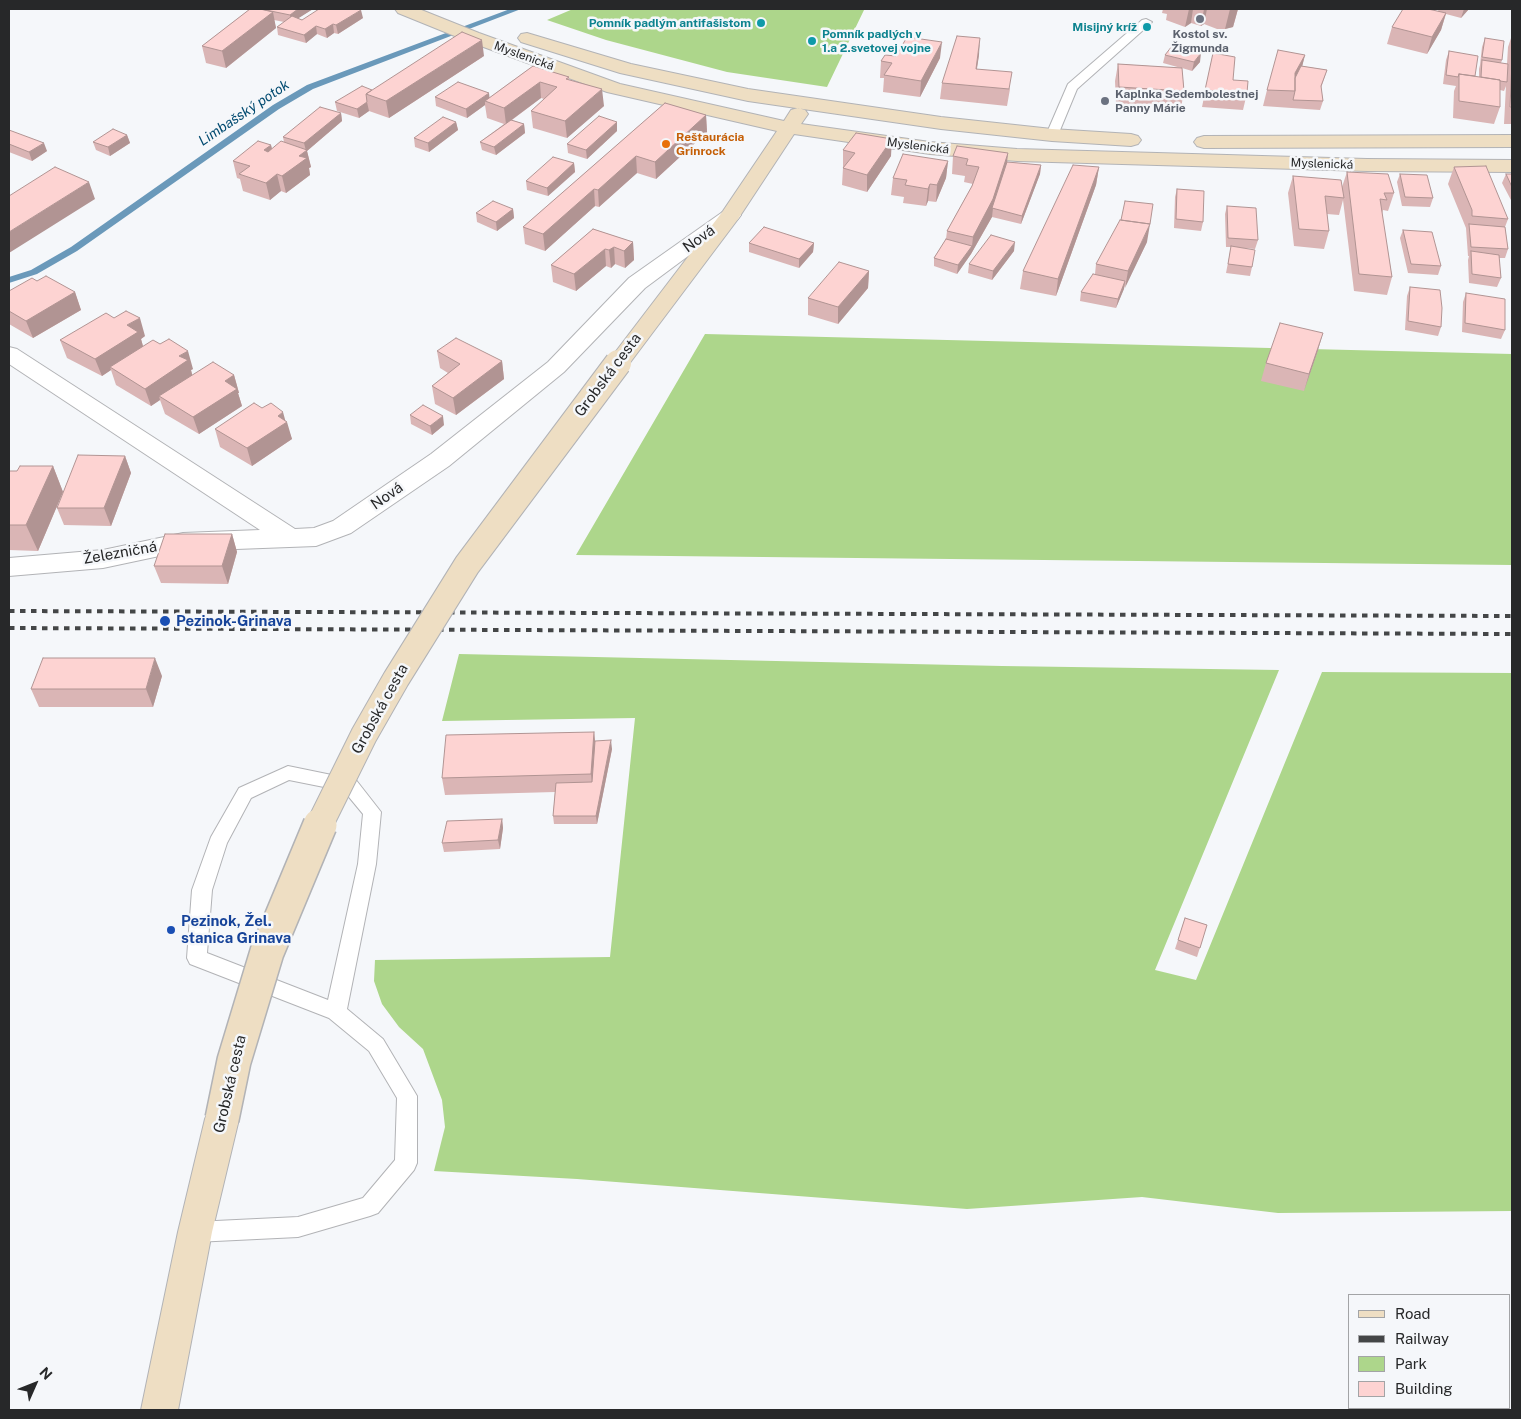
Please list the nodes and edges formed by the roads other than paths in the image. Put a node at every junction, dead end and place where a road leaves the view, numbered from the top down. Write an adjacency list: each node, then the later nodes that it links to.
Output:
1 (404, 9): 2 (main road, Myslenická)
2 (451, 16): 4 (main road, Myslenická); 5 (main road, Myslenická)
3 (1146, 22): 6 (lane)
4 (804, 104): 5 (main road, Grobská cesta); 6 (main road, Myslenická)
5 (790, 128): 8 (main road, Myslenická); 9 (main road, Grobská cesta)
6 (1052, 135): 7 (main road, Myslenická)
7 (1512, 141)
8 (1512, 166)
9 (731, 215): 11 (street, Nová); 14 (main road, Grobská cesta, bridge)
10 (9, 354): 11 (street)
11 (290, 538): 12 (street, Železničná)
12 (9, 567)
13 (336, 1012): 13 (lane); 14 (lane)
14 (195, 1232): 15 (main road, Grobská cesta)
15 (159, 1410)

